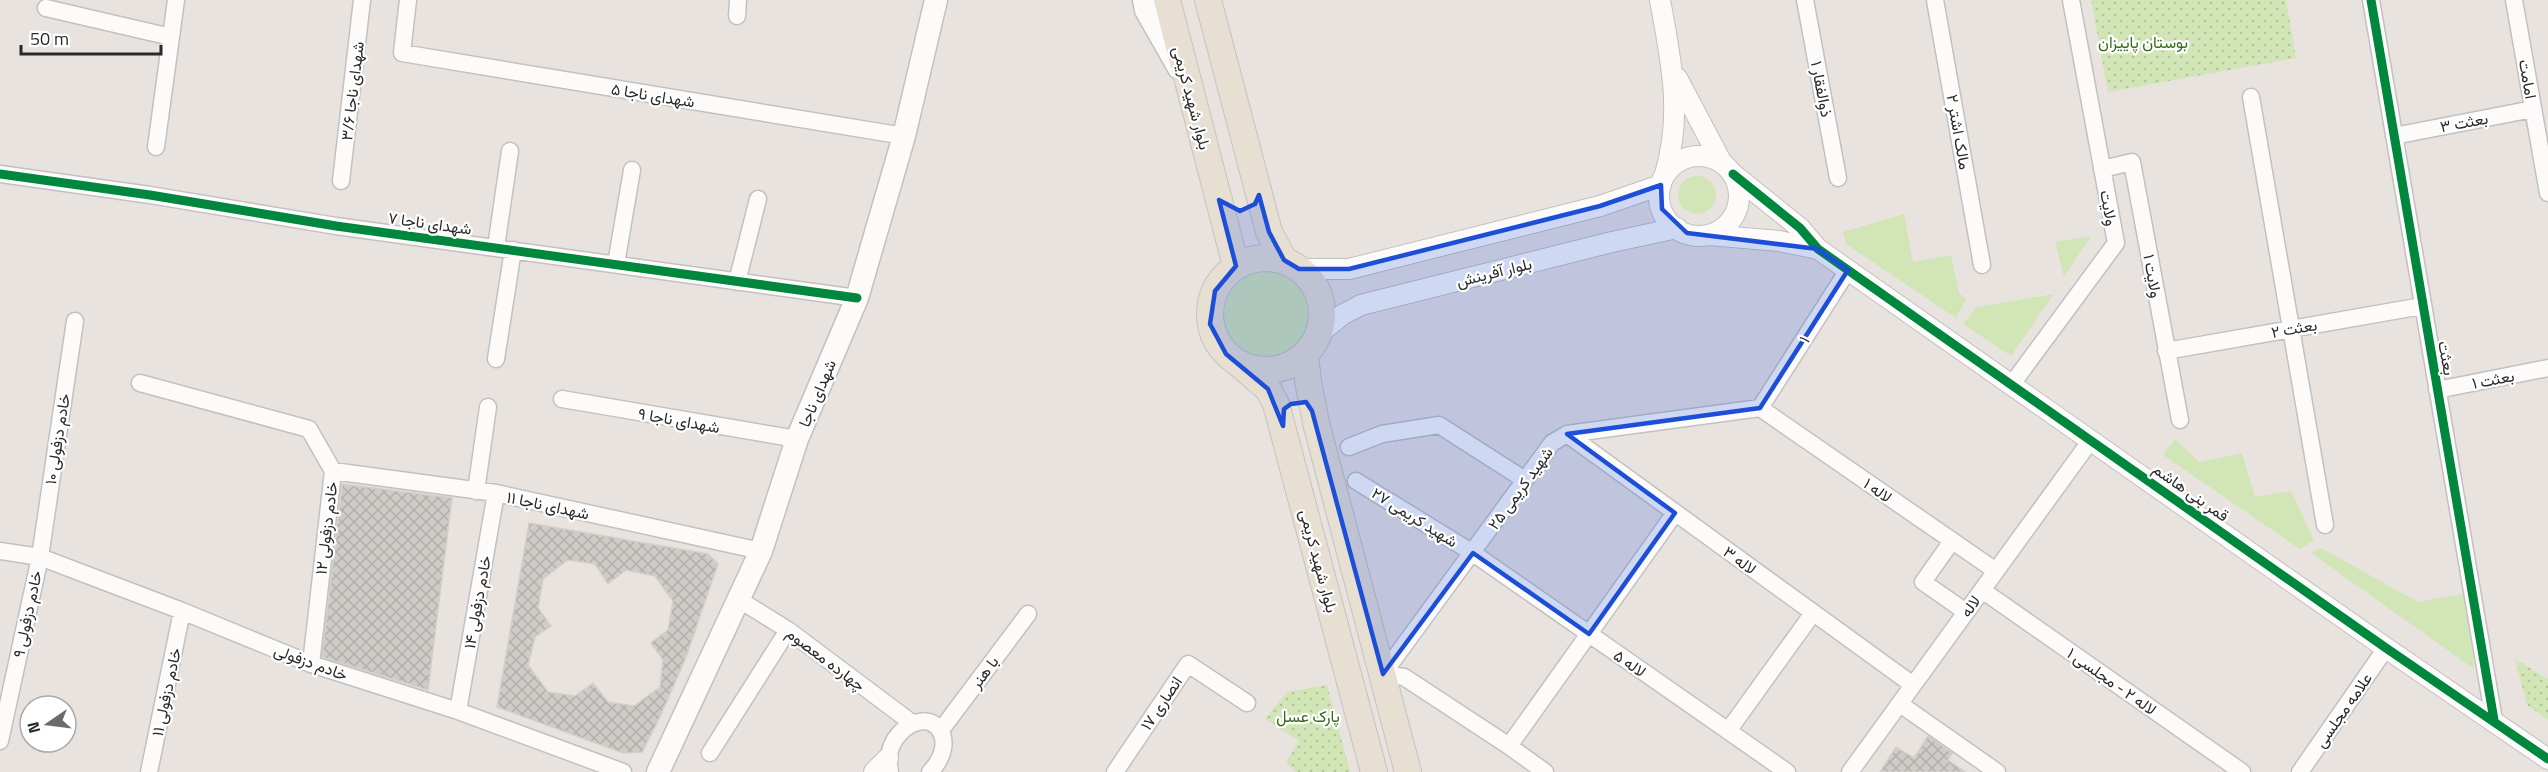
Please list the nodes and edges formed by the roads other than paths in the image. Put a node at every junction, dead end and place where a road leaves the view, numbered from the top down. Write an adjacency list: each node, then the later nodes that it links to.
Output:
1 (176, 0): 15 (street)
2 (362, 0): 29 (street, شهدای ناجا ۳/۶)
3 (408, 0): 20 (street, شهدای ناجا ۵)
4 (936, 0): 20 (main road, شهدای ناجا)
5 (1144, 0): 17 (main road)
6 (1167, 0): 17 (main road, بلوار شهید کریمی)
7 (1208, 0): 32 (main road)
8 (1660, 0): 16 (street)
9 (1805, 0): 28 (street, ذوالفقار ۱)
10 (1935, 0): 42 (street, مالک اشتر ۲)
11 (2071, 0): 25 (street, ولایت)
12 (2371, 0): 21 (street, بعثت)
13 (2514, 0): 19 (street, امامت)
14 (45, 9): 15 (street)
15 (171, 37): 22 (street)
16 (1673, 70): 24 (street); 30 (street)
17 (1186, 80): 34 (main road, بلوار شهید کریمی)
18 (2251, 96): 49 (street)
19 (2533, 109): 21 (street, بعثت ۳); 31 (street, امامت)
20 (904, 136): 46 (main road, شهدای ناجا)
21 (2394, 136): 47 (street, بعثت)
22 (156, 147)
23 (510, 151): 37 (street)
24 (1728, 169): 30 (street); 36 (street); 38 (street)
25 (2102, 169): 51 (street, ولایت ۱); 57 (street, ولایت)
26 (632, 170): 40 (street)
27 (0, 174): 37 (street, شهدای ناجا ۷)
28 (1838, 178)
29 (341, 181)
30 (1663, 181): 35 (street); 41 (street)
31 (2548, 193)
32 (1259, 195): 34 (main road); 41 (main road)
33 (759, 199): 45 (street)
34 (1219, 200): 43 (main road, بلوار شهید کریمی)
35 (1677, 228): 36 (street); 50 (street, بلوار آفرینش)
36 (1709, 235): 38 (street)
37 (496, 247): 39 (street, شهدای ناجا ۷)
38 (1818, 249): 44 (street, قمر بنی هاشم)
39 (513, 250): 40 (street, شهدای ناجا ۷); 53 (street)
40 (616, 264): 45 (street, شهدای ناجا ۷)
41 (1291, 265): 43 (main road); 50 (main road)
42 (1982, 265)
43 (1236, 266): 54 (main road)
44 (1848, 270): 57 (street, قمر بنی هاشم); 61 (street, ۱)
45 (737, 282): 46 (street, شهدای ناجا ۷)
46 (857, 298): 66 (main road, شهدای ناجا)
47 (2422, 306): 49 (street, بعثت ۲); 58 (street, بعثت)
48 (75, 321): 80 (street, خادم دزفولی ۱۰)
49 (2290, 329): 51 (street, بعثت ۲); 75 (street)
50 (1320, 333): 52 (main road)
51 (2166, 351): 62 (street, ولایت ۱)
52 (1305, 355): 54 (main road); 63 (main road, بلوار شهید کریمی)
53 (496, 359)
54 (1239, 364): 64 (main road, بلوار شهید کریمی)
55 (2548, 368): 58 (street, بعثت ۱)
56 (140, 383): 69 (street, خادم دزفولی ۱۲)
57 (2012, 384): 67 (street, قمر بنی هاشم)
58 (2437, 390): 97 (street, بعثت)
59 (562, 399): 66 (street, شهدای ناجا ۹)
60 (488, 407): 72 (street)
61 (1760, 408): 65 (street, شهید کریمی ۲۵); 76 (street, لاله ۱)
62 (2180, 420)
63 (1316, 423): 64 (main road); 92 (main road, بلوار شهید کریمی)
64 (1283, 426): 112 (main road, بلوار شهید کریمی)
65 (1567, 435): 70 (street, شهید کریمی ۲۵); 74 (street, لاله ۳)
66 (797, 439): 78 (main road, شهدای ناجا)
67 (2091, 440): 81 (street, لاله); 90 (street, قمر بنی هاشم)
68 (1349, 447): 70 (street)
69 (333, 471): 72 (street, شهدای ناجا ۱۱); 91 (street, خادم دزفولی ۱۲)
70 (1525, 480): 79 (street, شهید کریمی ۲۵)
71 (1356, 481): 79 (street, شهید کریمی ۲۷)
72 (476, 491): 73 (street, شهدای ناجا ۱۱)
73 (496, 493): 78 (street, شهدای ناجا ۱۱); 96 (street, خادم دزفولی ۱۴)
74 (1675, 513): 86 (street, لاله ۳); 89 (street)
75 (2325, 525)
76 (1952, 541): 81 (street, لاله ۱); 85 (street)
77 (0, 551): 80 (street, خادم دزفولی)
78 (761, 551): 83 (main road, شهدای ناجا)
79 (1473, 553): 89 (street, لاله ۵); 92 (street, شهید کریمی ۲۵)
80 (40, 557): 84 (street, خادم دزفولی); 101 (street, خادم دزفولی ۹)
81 (1996, 571): 82 (street, لاله)
82 (1982, 590): 85 (street, لاله); 118 (street, لاله ۲ - مجلسی ۱)
83 (738, 599): 88 (street, چهارده معصوم); 108 (main road, شهدای ناجا)
84 (182, 611): 91 (street, خادم دزفولی); 106 (street, خادم دزفولی ۱۱)
85 (1966, 612): 93 (street, لاله)
86 (1813, 613): 93 (street, لاله ۳); 100 (street)
87 (1028, 614): 99 (street, با هنر)
88 (788, 630): 98 (street, چهارده معصوم); 103 (street)
89 (1589, 634): 100 (street, لاله ۵); 102 (street)
90 (2386, 648): 97 (street, قمر بنی هاشم); 119 (street, علامه مجلسی)
91 (311, 664): 96 (street, خادم دزفولی)
92 (1383, 674): 102 (street); 113 (main road, بلوار شهید کریمی)
93 (1913, 685): 95 (street, لاله)
94 (1247, 703): 111 (street, انصاری ۱۷)
95 (1900, 704): 116 (street, لاله); 117 (street)
96 (458, 711): 107 (street, خادم دزفولی)
97 (2494, 720): 104 (street, قمر بنی هاشم)
98 (912, 723): 99 (street); 105 (street)
99 (941, 730): 110 (street)
100 (1728, 731): 115 (street, لاله ۵)
101 (0, 741)
102 (1509, 746): 114 (street)
103 (710, 753)
104 (2548, 759)
105 (889, 765): 109 (street)
106 (150, 772)
107 (623, 772)
108 (658, 772)
109 (874, 772)
110 (930, 772)
111 (1115, 772)
112 (1374, 772)
113 (1408, 772)
114 (1545, 772)
115 (1787, 772)
116 (1850, 772)
117 (1997, 772)
118 (2242, 772)
119 (2300, 772)

